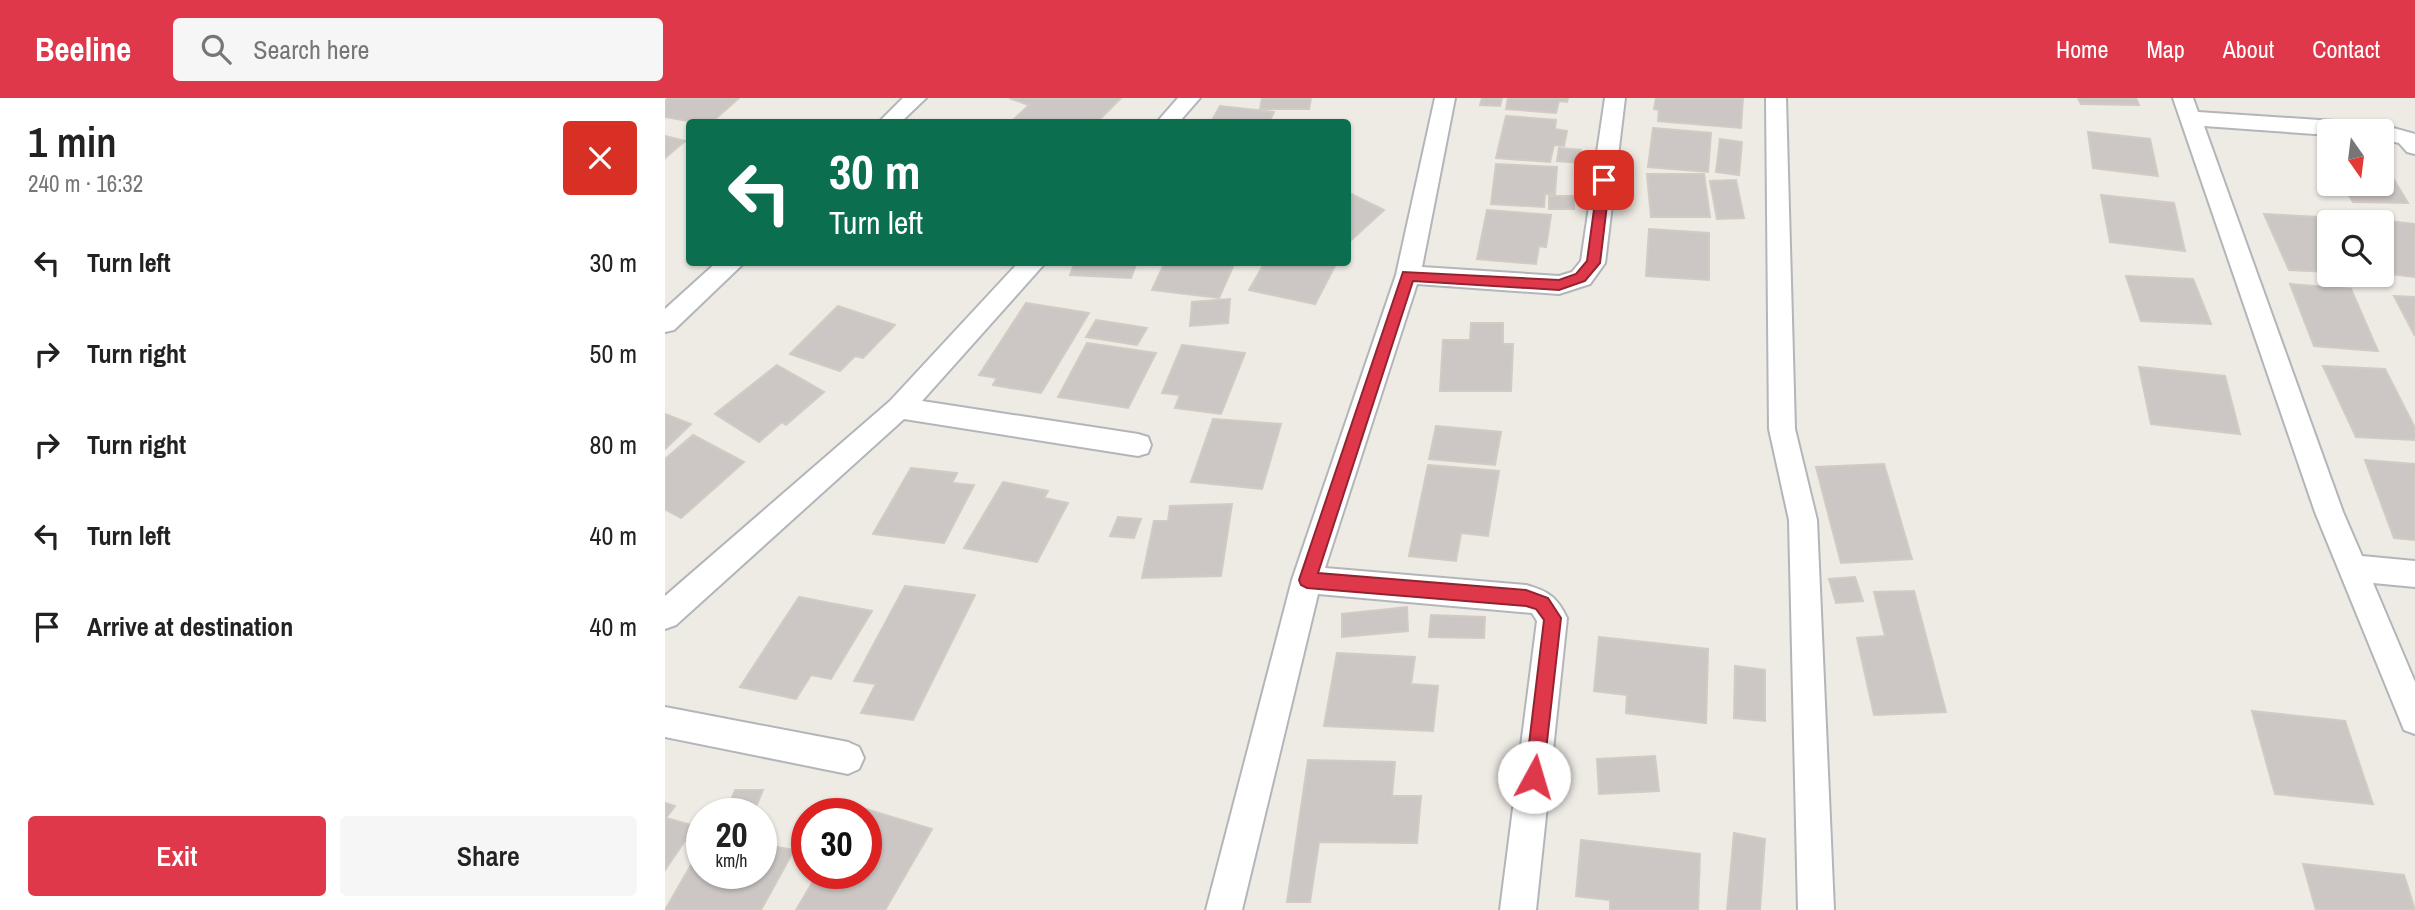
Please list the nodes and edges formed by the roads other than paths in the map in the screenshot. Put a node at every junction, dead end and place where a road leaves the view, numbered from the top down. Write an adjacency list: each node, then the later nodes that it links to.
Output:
1 (916, 98): 7 (street)
2 (1190, 98): 8 (street)
3 (1445, 98): 14 (street)
4 (1615, 98): 14 (street)
5 (1776, 98): 27 (street)
6 (2187, 108): 9 (street); 18 (street)
7 (892, 119)
8 (1170, 119)
9 (2317, 124)
10 (2394, 135): 11 (street)
11 (2415, 147)
12 (729, 266): 15 (street)
13 (1030, 266): 16 (street)
14 (1408, 275): 20 (street)
15 (665, 323)
16 (899, 408): 17 (street); 21 (street)
17 (1138, 445)
18 (2352, 568): 19 (street); 22 (street)
19 (2415, 574)
20 (1307, 580): 25 (street); 26 (street)
21 (665, 615)
22 (2415, 719)
23 (665, 722): 24 (street)
24 (848, 758)
25 (1224, 910)
26 (1518, 910)
27 (1816, 910)

